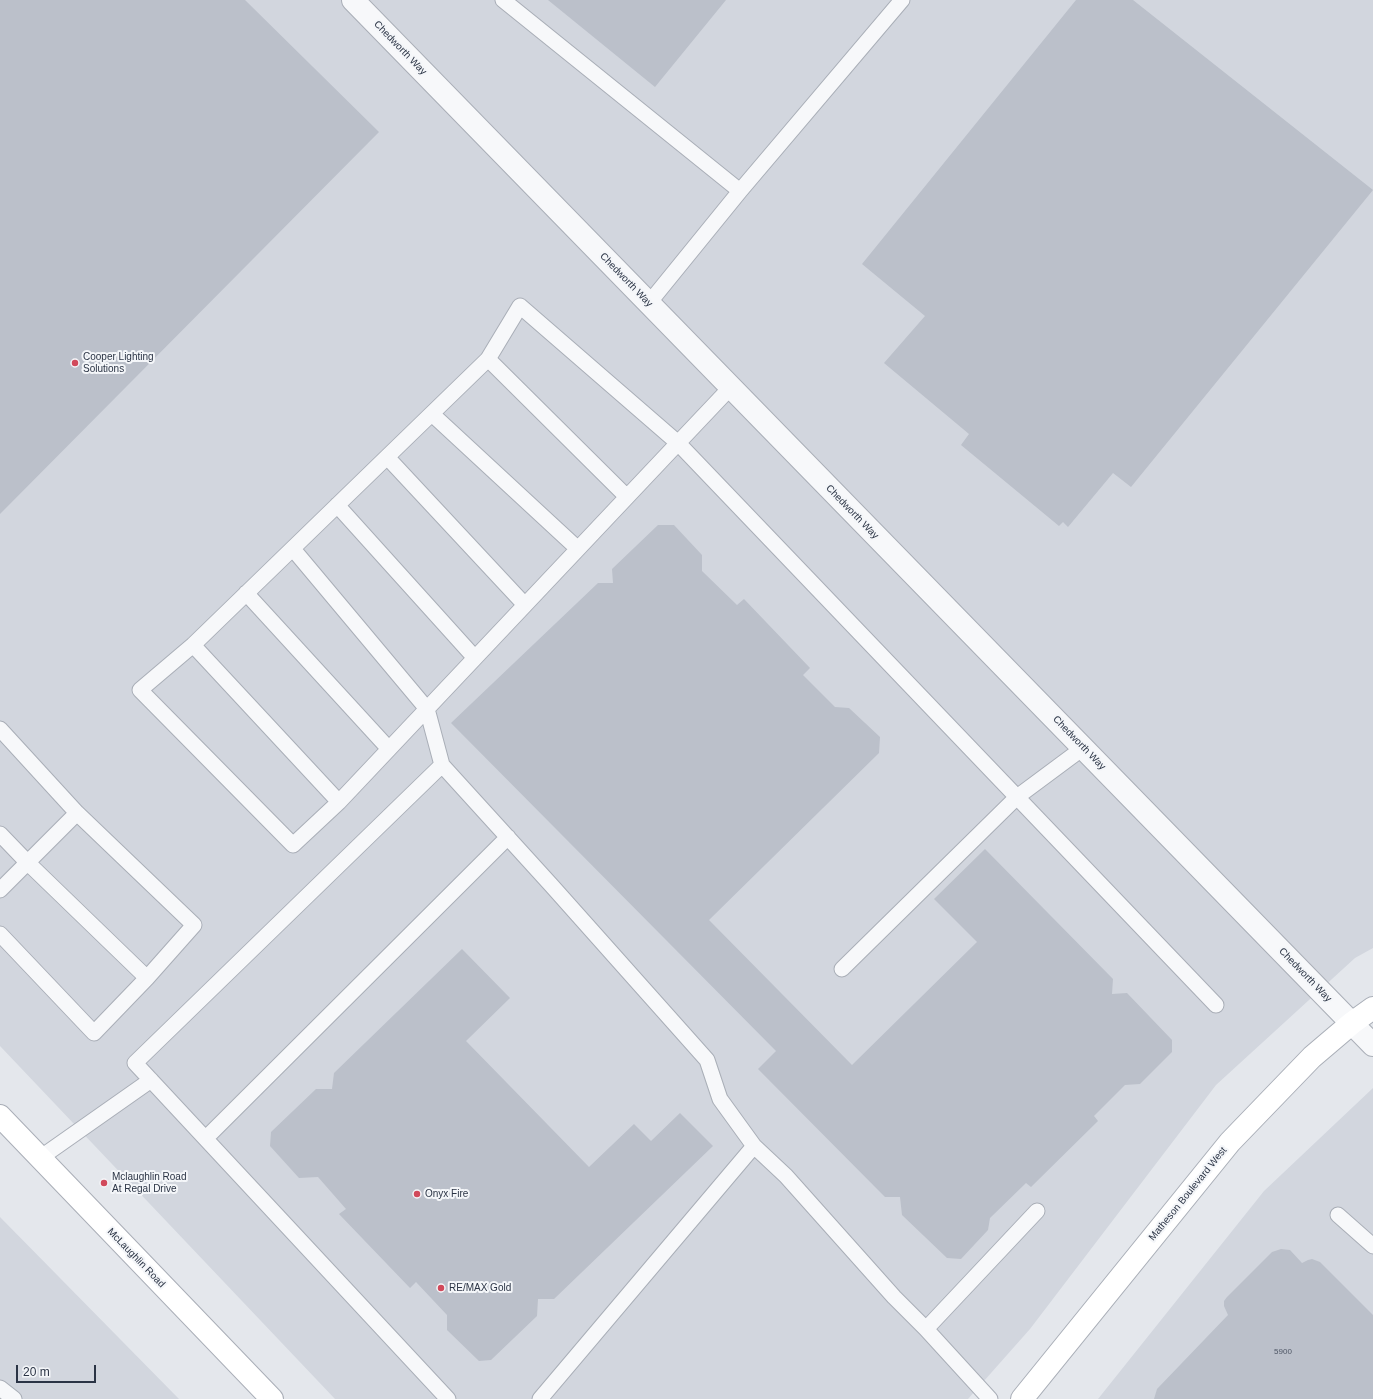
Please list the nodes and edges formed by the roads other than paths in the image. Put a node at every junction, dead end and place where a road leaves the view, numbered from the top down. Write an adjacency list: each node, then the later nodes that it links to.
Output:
1 (353, 0): 5 (street, Chedworth Way)
2 (503, 0): 4 (lane)
3 (902, 0): 4 (lane)
4 (740, 191): 5 (lane)
5 (649, 303): 7 (street, Chedworth Way)
6 (488, 359): 8 (lane); 9 (lane); 11 (lane)
7 (731, 387): 9 (lane); 21 (street, Chedworth Way)
8 (432, 414): 10 (lane); 14 (lane)
9 (678, 443): 11 (lane); 24 (lane)
10 (387, 457): 12 (lane); 16 (lane)
11 (627, 497): 14 (lane)
12 (337, 505): 13 (lane); 18 (lane)
13 (292, 548): 15 (lane); 19 (lane)
14 (578, 548): 16 (lane)
15 (246, 593): 17 (lane); 22 (lane)
16 (525, 605): 18 (lane)
17 (193, 645): 25 (lane); 25 (lane)
18 (475, 658): 19 (lane)
19 (426, 709): 22 (lane); 23 (lane)
20 (0, 729): 26 (lane)
21 (1083, 748): 24 (lane); 36 (street, Chedworth Way)
22 (389, 749): 25 (lane)
23 (442, 765): 28 (lane); 38 (lane)
24 (1018, 797): 32 (lane); 34 (lane)
25 (339, 802)
26 (77, 813): 29 (lane); 33 (lane)
27 (0, 834): 29 (lane)
28 (508, 837): 40 (lane); 41 (lane)
29 (27, 862): 30 (lane); 33 (lane)
30 (0, 890)
31 (0, 934): 33 (lane)
32 (842, 969)
33 (147, 978)
34 (1216, 1005)
35 (1373, 1008): 36 (street, Matheson Boulevard West)
36 (1352, 1023): 37 (street, Chedworth Way); 53 (street, Matheson Boulevard West)
37 (1373, 1045)
38 (151, 1080): 40 (lane); 42 (lane)
39 (0, 1116): 42 (street, McLaughlin Road)
40 (206, 1138): 50 (lane)
41 (754, 1146): 46 (lane); 51 (lane)
42 (40, 1158): 49 (street, McLaughlin Road)
43 (1037, 1211): 46 (lane)
44 (1338, 1215): 45 (lane)
45 (1373, 1246)
46 (926, 1329): 52 (lane)
47 (0, 1388): 48 (lane)
48 (14, 1399)
49 (272, 1399)
50 (448, 1399)
51 (540, 1399)
52 (990, 1399)
53 (1022, 1399)

